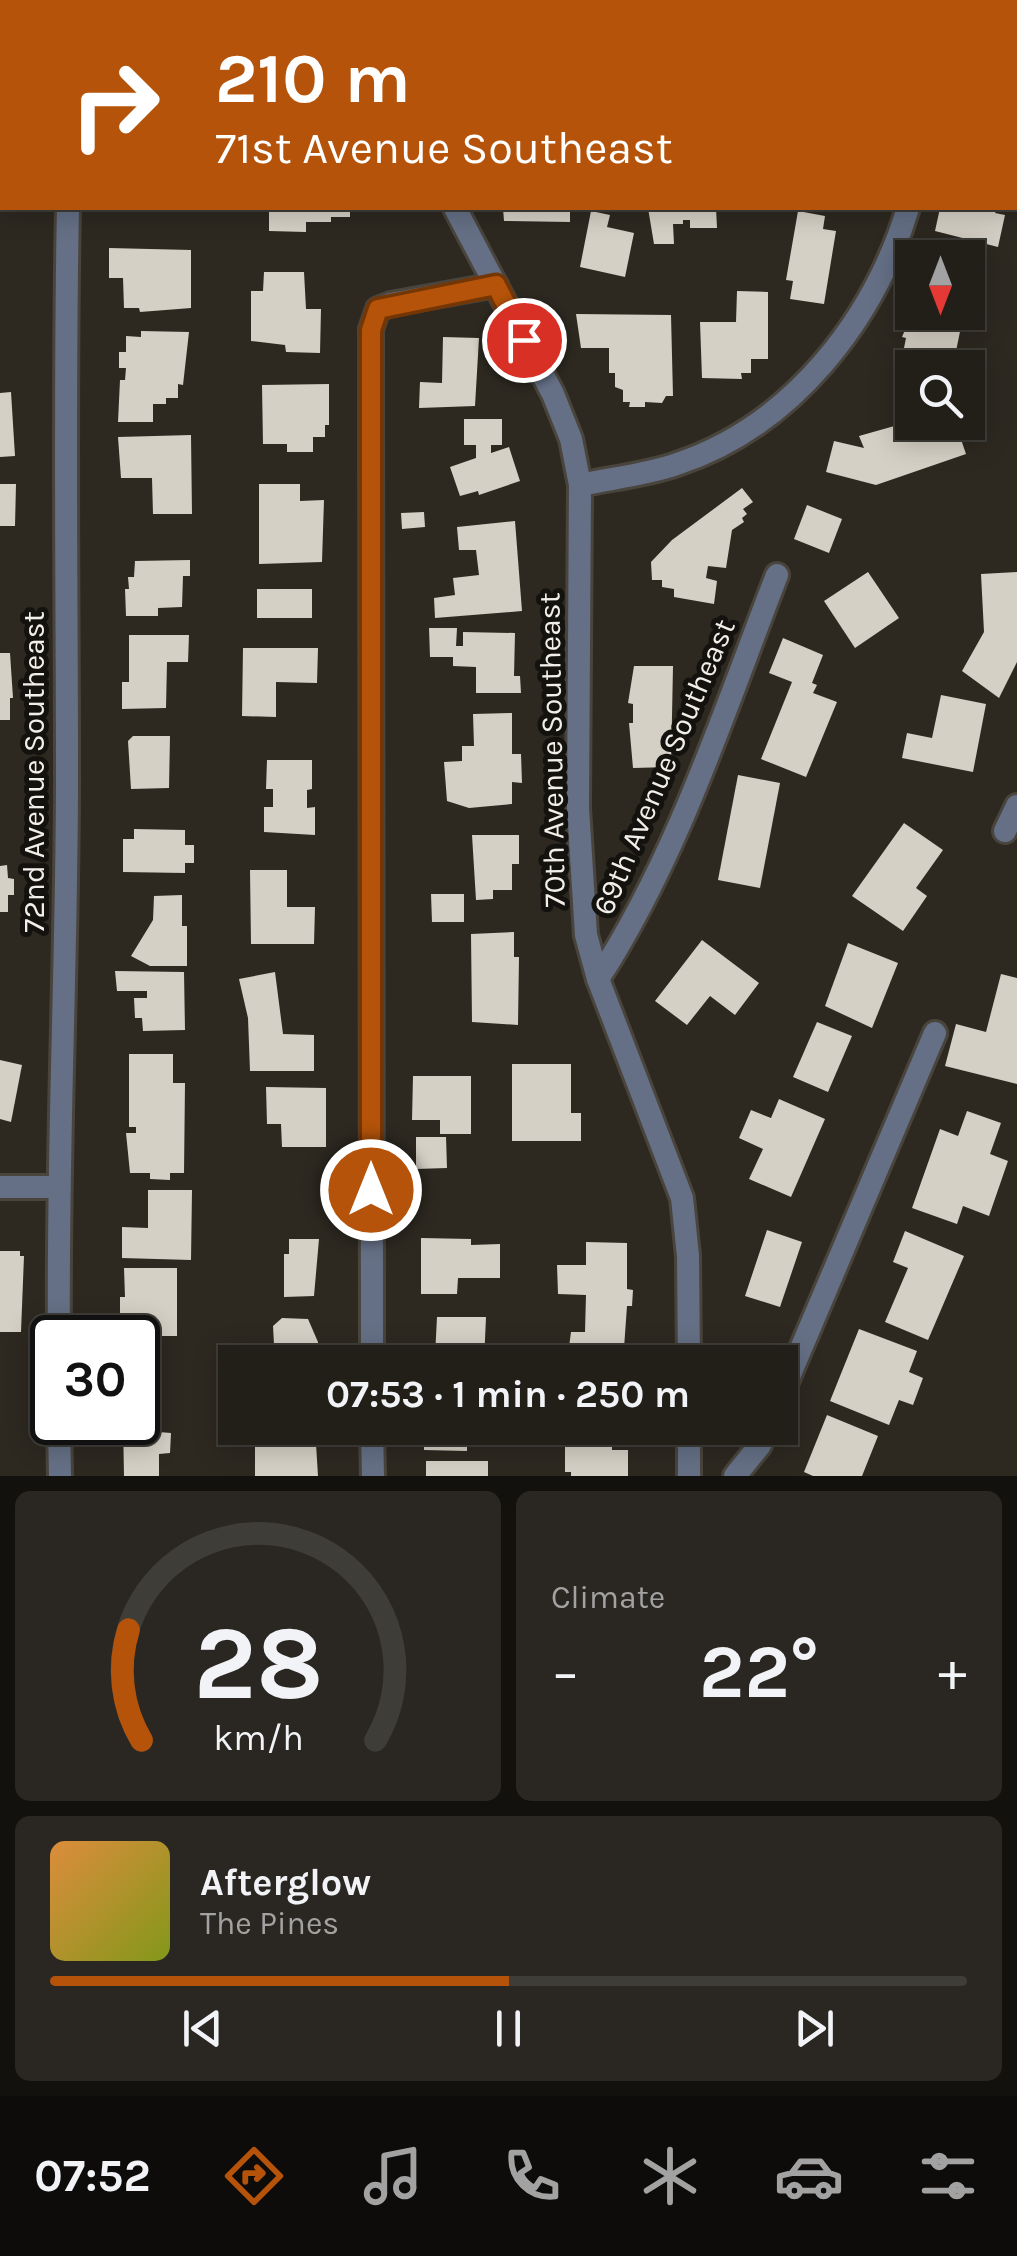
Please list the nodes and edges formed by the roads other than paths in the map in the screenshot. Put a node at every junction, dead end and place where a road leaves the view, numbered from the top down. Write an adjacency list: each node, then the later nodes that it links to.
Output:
1 (68, 210): 11 (street, 72nd Avenue Southeast)
2 (456, 210): 4 (street, 70th Avenue Southeast)
3 (907, 210): 5 (street)
4 (496, 285): 5 (street, 70th Avenue Southeast); 14 (street)
5 (580, 485): 9 (street, 70th Avenue Southeast)
6 (777, 576): 9 (street, 69th Avenue Southeast)
7 (1017, 806): 8 (street)
8 (1005, 831)
9 (598, 978): 15 (street, 70th Avenue Southeast)
10 (935, 1033): 16 (street)
11 (58, 1186): 12 (street); 13 (street, 72nd Avenue Southeast)
12 (0, 1187)
13 (58, 1315)
14 (372, 1345)
15 (689, 1345)
16 (798, 1356)
17 (59, 1445): 21 (street)
18 (372, 1445): 22 (street)
19 (689, 1445): 23 (street)
20 (760, 1445): 24 (street)
21 (60, 1476)
22 (372, 1476)
23 (689, 1476)
24 (735, 1476)

